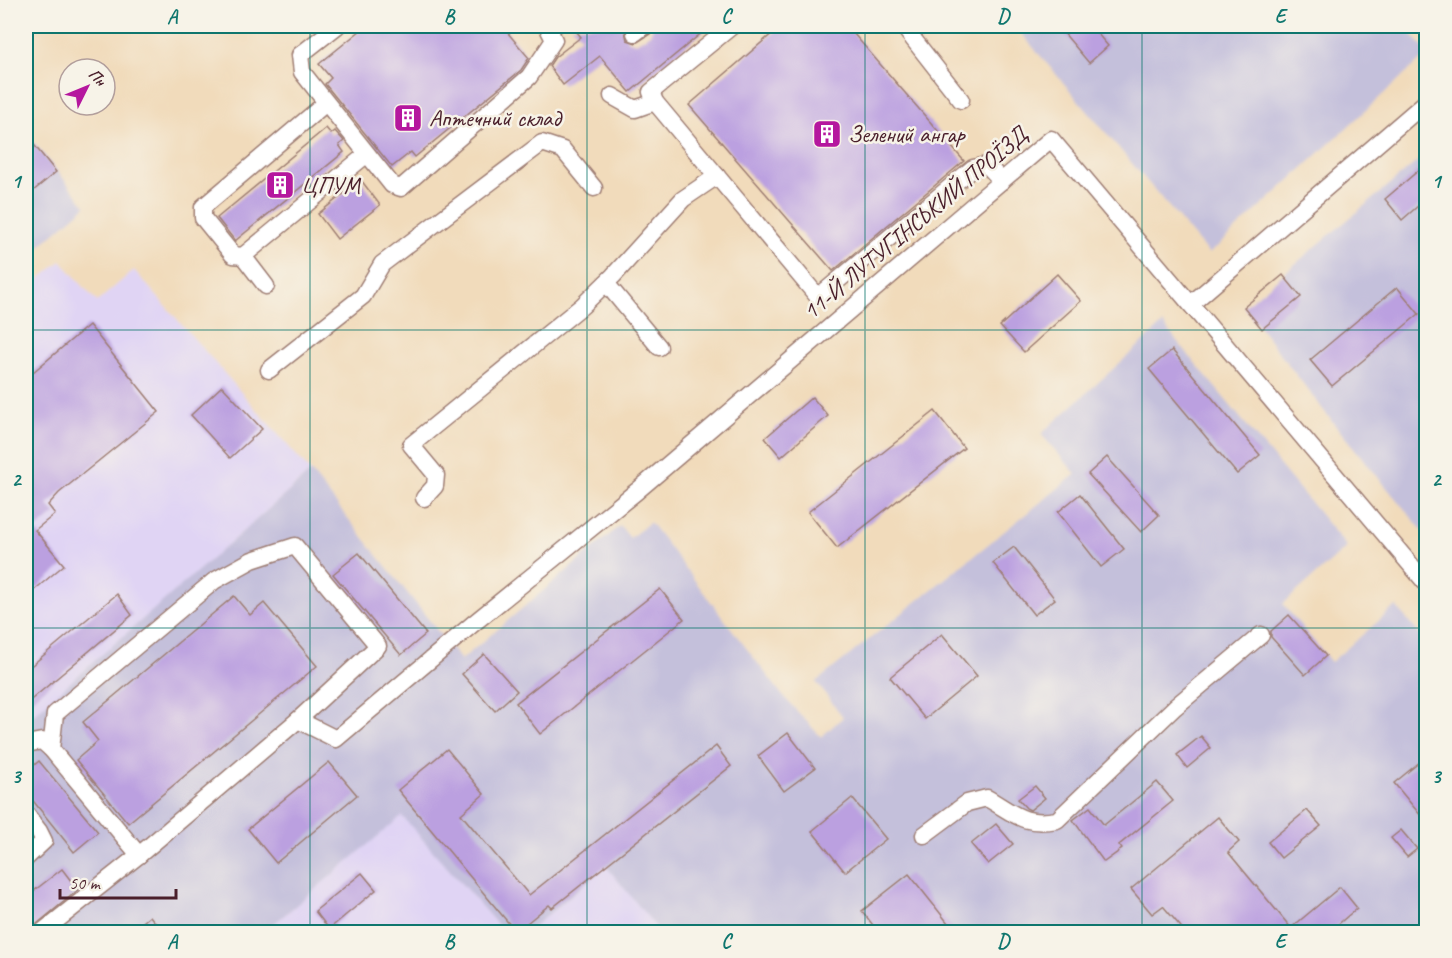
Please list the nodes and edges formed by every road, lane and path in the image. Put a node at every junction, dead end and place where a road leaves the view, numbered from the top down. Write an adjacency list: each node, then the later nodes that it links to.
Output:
1 (337, 26): 9 (lane)
2 (554, 26): 10 (lane)
3 (732, 26): 7 (lane)
4 (903, 26): 6 (lane)
5 (612, 96): 7 (lane)
6 (961, 100)
7 (655, 102): 11 (lane)
8 (1426, 102): 17 (lane)
9 (326, 103): 10 (lane); 14 (lane)
10 (367, 154): 14 (lane)
11 (717, 176): 12 (lane); 15 (lane)
12 (1002, 181): 17 (lane, 11-Й ЛУТУГІНСЬКИЙ ПРОЇЗД); 23 (lane, 11-Й ЛУТУГІНСЬКИЙ ПРОЇЗД)
13 (594, 188): 19 (lane)
14 (243, 256): 16 (lane)
15 (606, 283): 18 (lane); 20 (lane)
16 (266, 286)
17 (1191, 304): 21 (lane, 11-Й ЛУТУГІНСЬКИЙ ПРОЇЗД)
18 (659, 347)
19 (269, 370)
20 (424, 498)
21 (1426, 583)
22 (1261, 635): 27 (lane)
23 (298, 720): 25 (lane); 28 (lane)
24 (26, 744): 25 (lane)
25 (51, 749): 28 (lane)
26 (26, 814): 29 (lane)
27 (924, 835)
28 (139, 855): 30 (lane)
29 (26, 858)
30 (42, 933)

